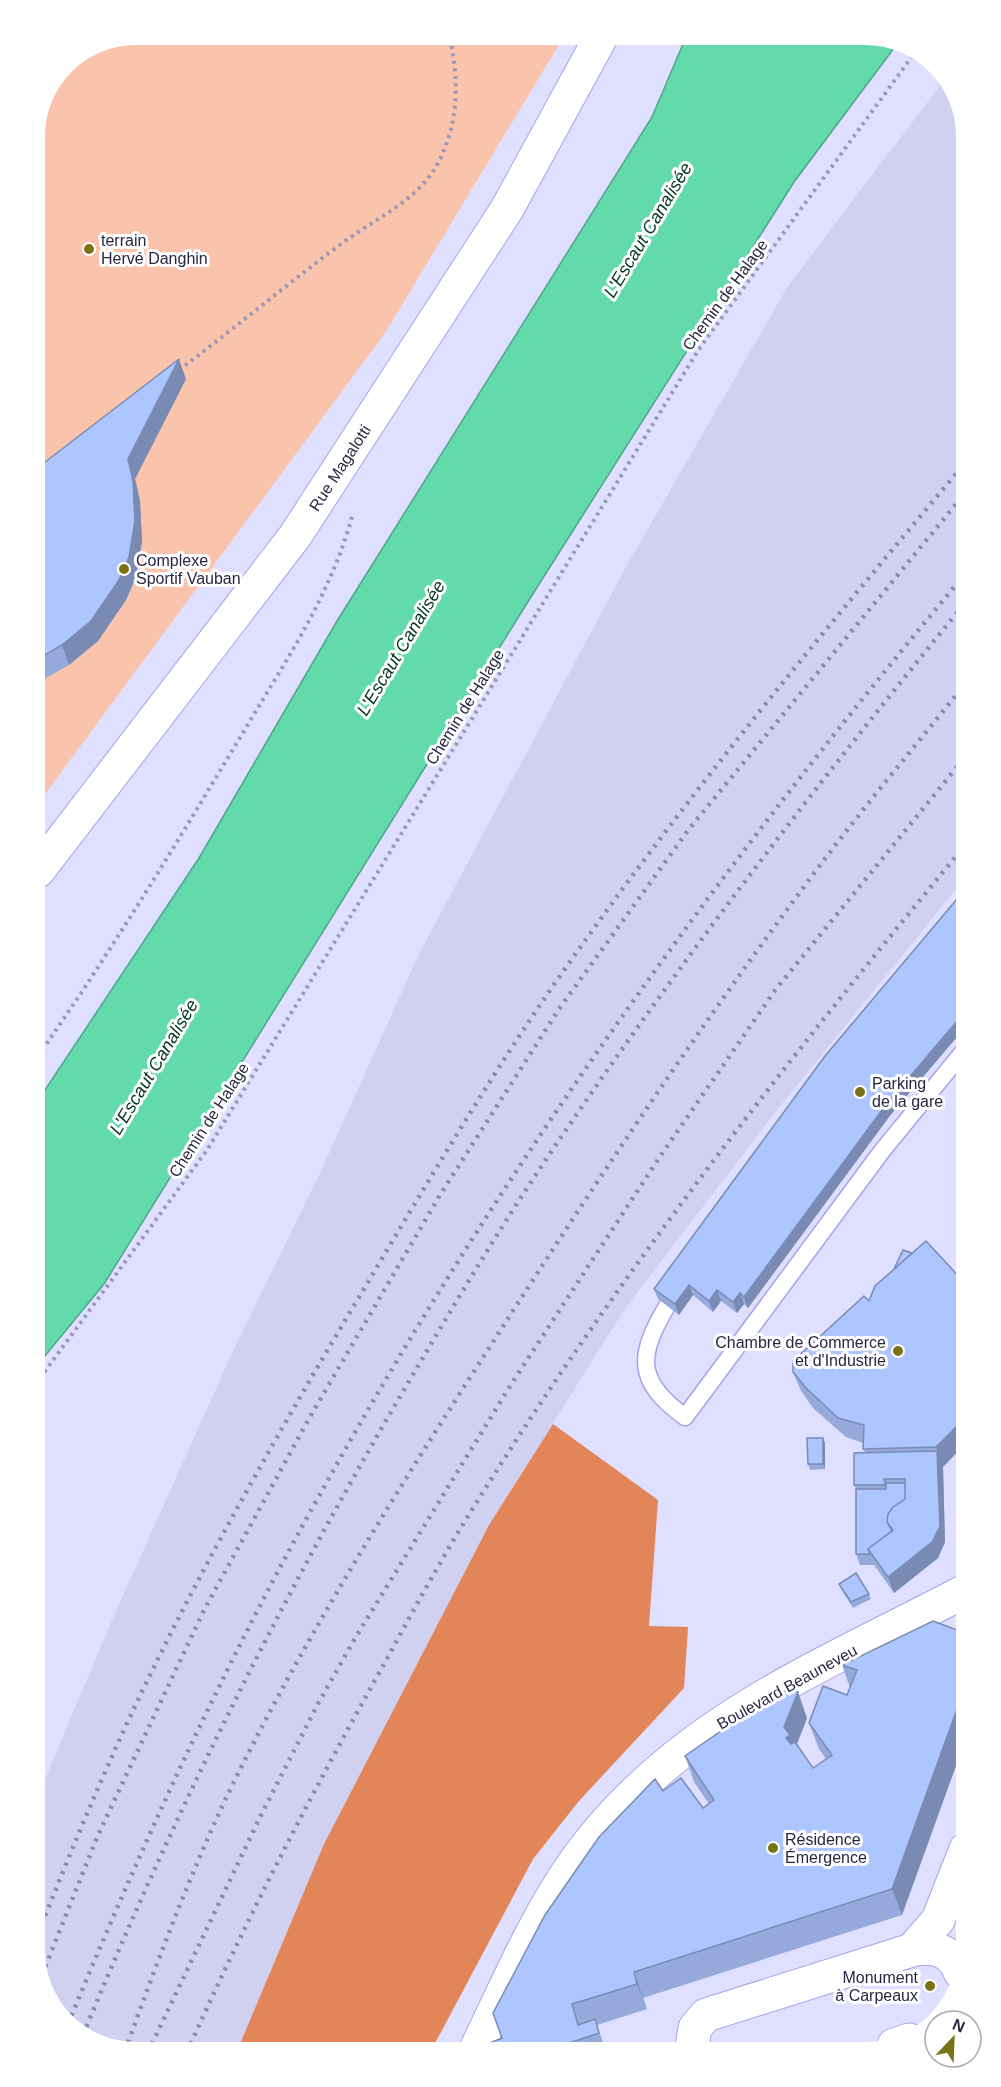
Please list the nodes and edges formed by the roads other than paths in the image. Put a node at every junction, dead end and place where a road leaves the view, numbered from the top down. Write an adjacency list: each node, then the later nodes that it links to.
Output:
1 (597, 45): 2 (main road, Rue Magalotti)
2 (45, 862)
3 (956, 1061): 4 (lane)
4 (667, 1306)
5 (956, 1596): 10 (main road, Boulevard Beauneveu)
6 (956, 1875): 7 (main road)
7 (912, 1950): 8 (main road); 9 (main road)
8 (955, 1962)
9 (687, 2041)
10 (479, 2042)

